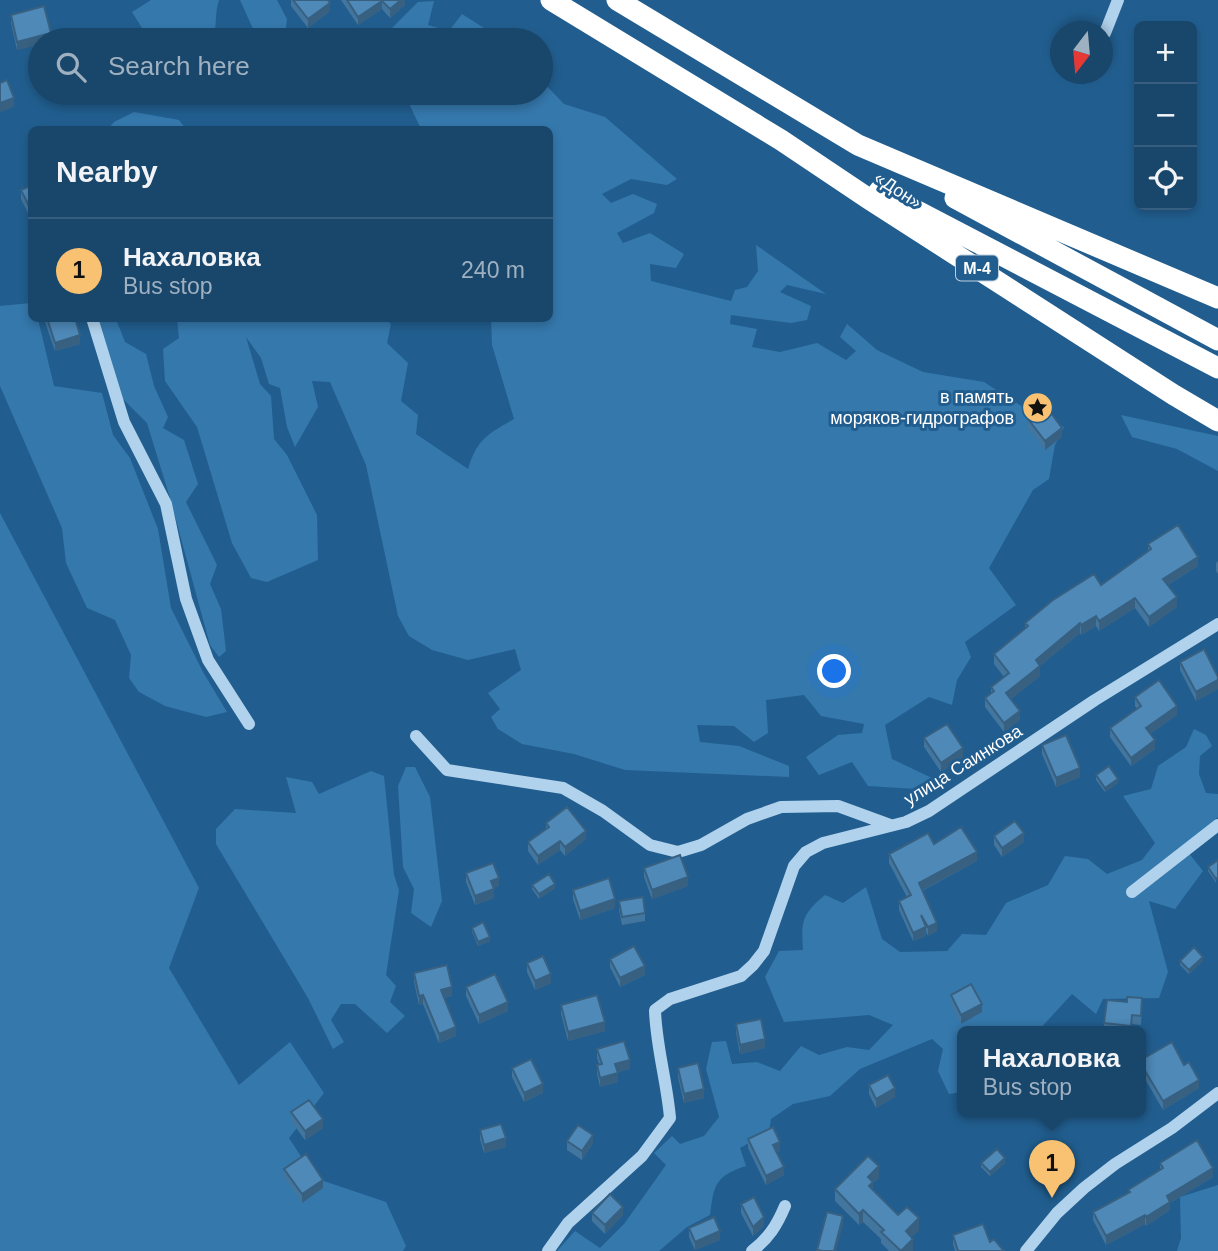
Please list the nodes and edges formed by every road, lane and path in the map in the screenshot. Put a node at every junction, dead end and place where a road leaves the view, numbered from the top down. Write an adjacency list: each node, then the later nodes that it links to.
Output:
1 (551, 0): 5 (highway, «Дон» / М-4)
2 (617, 0): 6 (highway, «Дон»)
3 (1118, 0): 4 (street)
4 (1110, 21)
5 (781, 140): 10 (highway); 11 (highway, «Дон» / М-4)
6 (858, 145): 7 (highway, «Дон»); 9 (highway)
7 (1218, 298)
8 (94, 322): 13 (street)
9 (1218, 340)
10 (1218, 368)
11 (1218, 421)
12 (1218, 624): 15 (street, улица Саинкова)
13 (249, 724)
14 (416, 736): 15 (street)
15 (890, 825): 20 (street, улица Саинкова)
16 (1218, 825): 17 (street)
17 (1132, 892)
18 (1218, 1093): 22 (street)
19 (785, 1206): 21 (street)
20 (548, 1251)
21 (752, 1251)
22 (1026, 1251)

